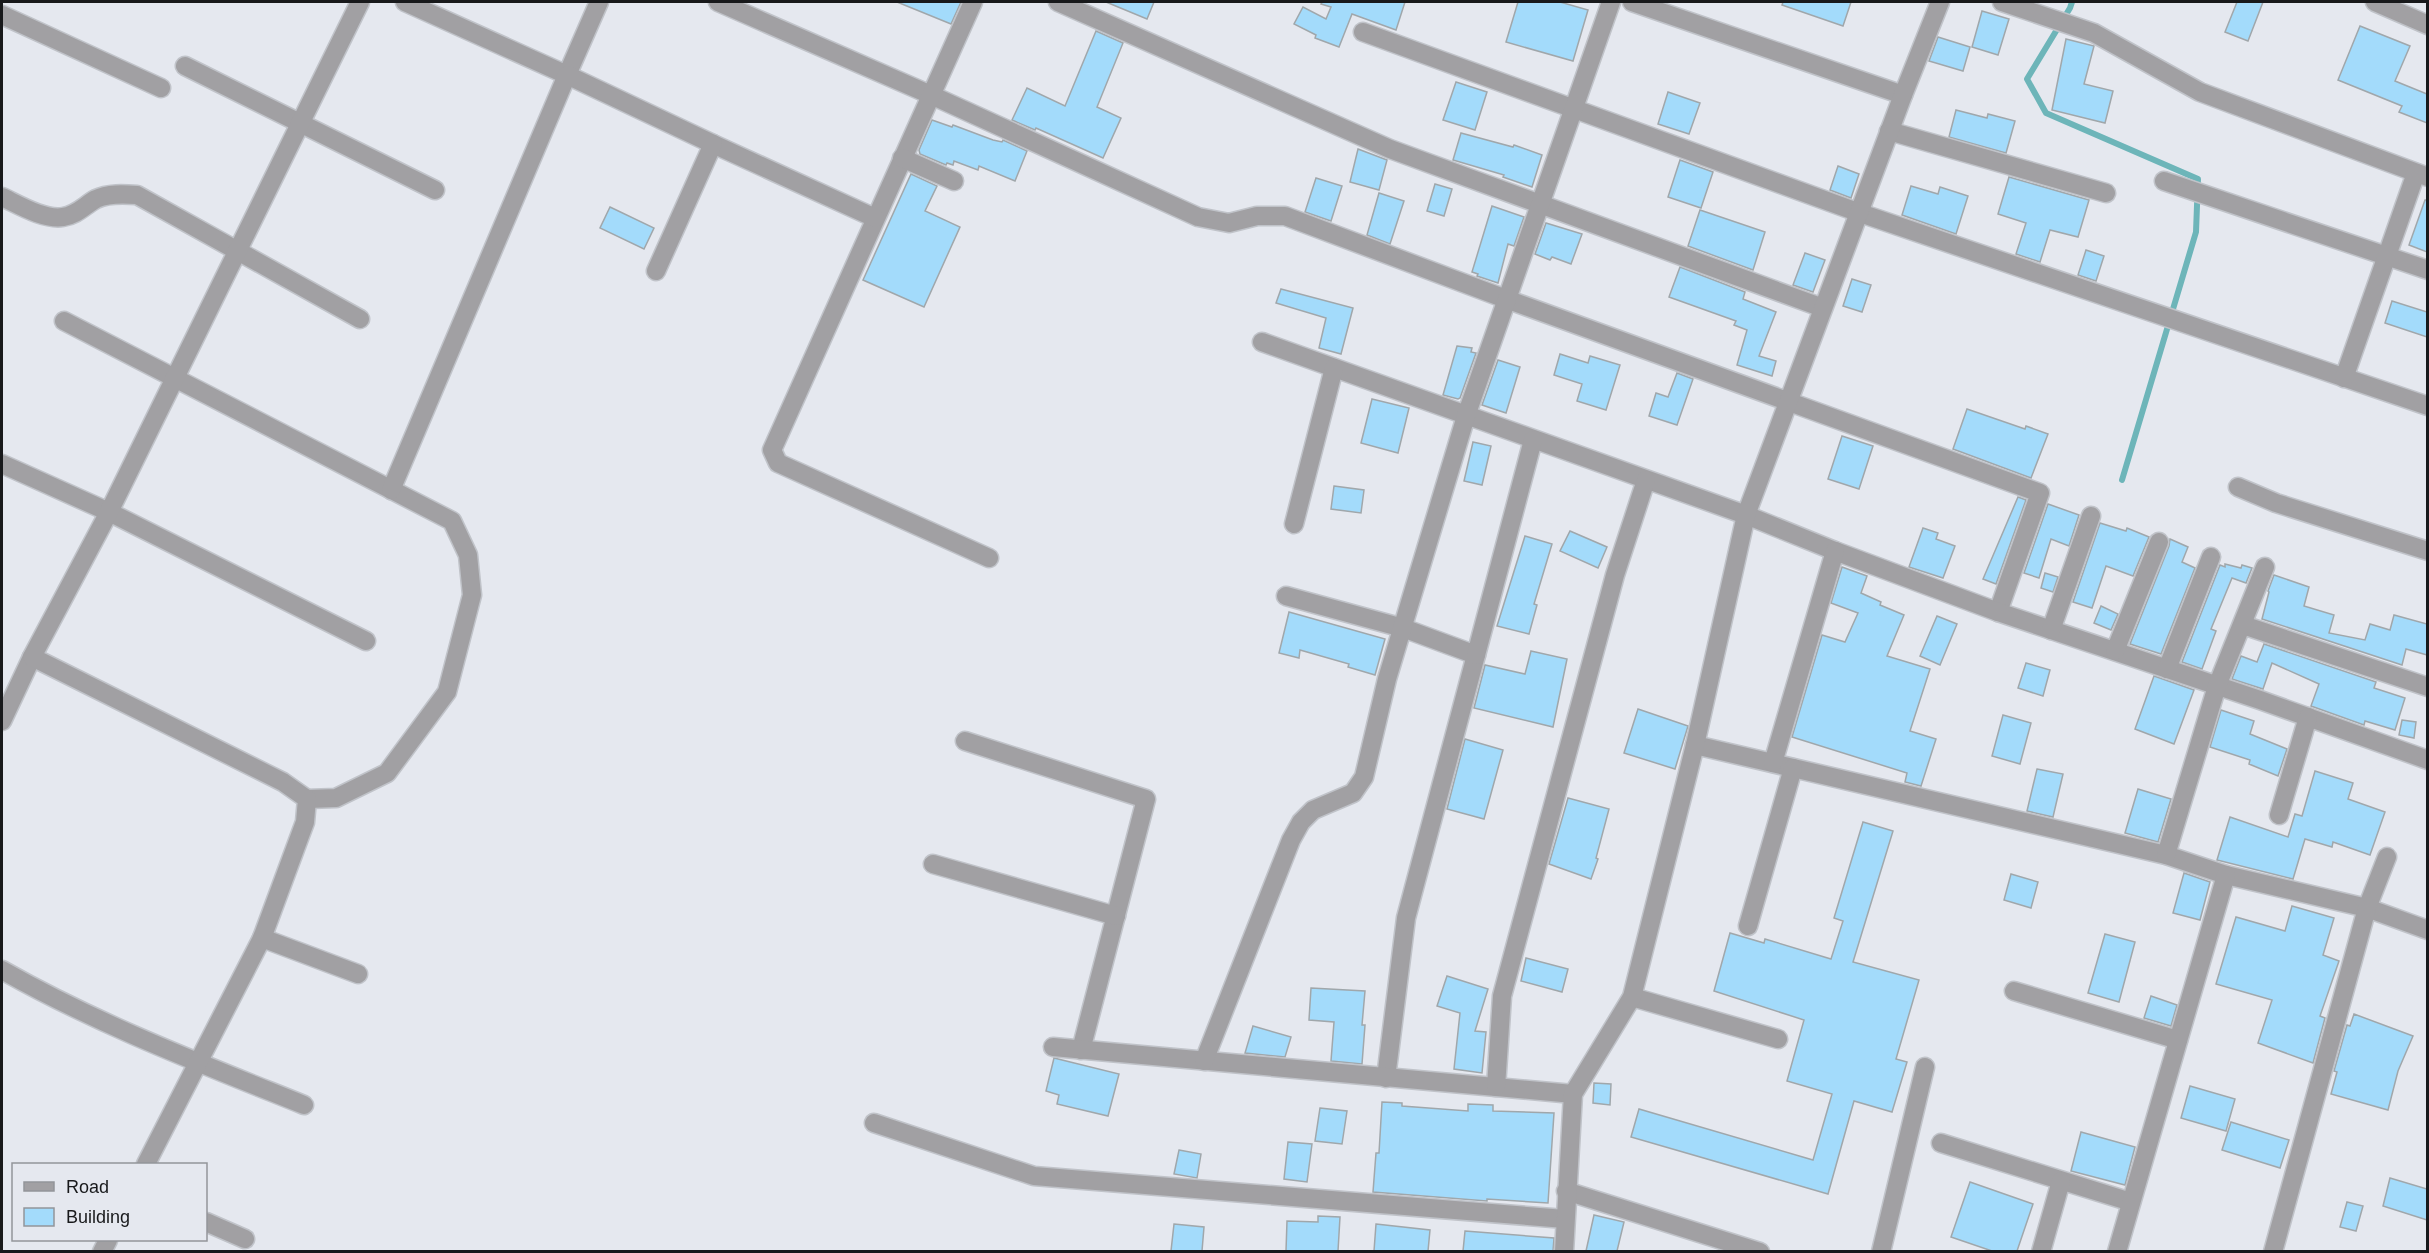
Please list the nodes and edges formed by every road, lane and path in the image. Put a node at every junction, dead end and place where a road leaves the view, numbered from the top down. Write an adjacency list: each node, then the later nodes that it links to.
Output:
1 (360, 2): 21 (street)
2 (405, 2): 16 (street)
3 (599, 2): 16 (street)
4 (718, 2): 18 (street)
5 (973, 2): 18 (street)
6 (1058, 2): 31 (street)
7 (1611, 2): 20 (street)
8 (1632, 2): 19 (street)
9 (1939, 2): 19 (street)
10 (2002, 2): 25 (street)
11 (2375, 2): 13 (street)
12 (2, 15): 17 (street)
13 (2427, 25)
14 (1363, 32): 20 (street)
15 (185, 66): 21 (street)
16 (567, 75): 23 (street); 53 (street)
17 (161, 88)
18 (931, 95): 24 (street); 38 (street)
19 (1903, 95): 22 (street)
20 (1573, 107): 31 (street); 32 (street)
21 (301, 122): 28 (street); 34 (street)
22 (1889, 131): 29 (street); 32 (street)
23 (713, 144): 33 (street); 37 (street)
24 (902, 158): 26 (street); 33 (street)
25 (2422, 175): 35 (street)
26 (954, 181)
27 (2164, 181): 35 (street)
28 (435, 190)
29 (2106, 193)
30 (2, 197): 34 (street)
31 (1539, 202): 38 (street); 39 (street)
32 (1860, 213): 39 (street); 45 (street)
33 (875, 218): 62 (street)
34 (237, 252): 40 (street); 44 (street)
35 (2386, 256): 36 (street); 45 (street)
36 (2427, 270)
37 (656, 271)
38 (1506, 299): 46 (street); 48 (street)
39 (1823, 308): 46 (street)
40 (360, 319)
41 (64, 321): 44 (street)
42 (1262, 342): 43 (street)
43 (1334, 368): 48 (street); 57 (street)
44 (176, 378): 53 (street); 54 (street)
45 (2344, 378): 47 (street)
46 (1789, 401): 55 (street); 65 (street)
47 (2427, 406)
48 (1466, 416): 49 (street); 67 (street)
49 (1533, 440): 51 (street); 71 (street)
50 (2, 464): 54 (street)
51 (1646, 480): 55 (street); 106 (street)
52 (2238, 488): 59 (street)
53 (391, 490): 83 (street)
54 (109, 512): 69 (street); 72 (street)
55 (1746, 515): 60 (street); 79 (street)
56 (2091, 516): 68 (street)
57 (1294, 524)
58 (2159, 542): 70 (street)
59 (2427, 550)
60 (1835, 551): 65 (street); 81 (street)
61 (2211, 557): 73 (street)
62 (989, 558)
63 (2265, 567): 66 (street)
64 (1286, 596): 67 (street)
65 (1998, 612): 68 (street)
66 (2243, 625): 74 (street); 75 (street)
67 (1403, 628): 71 (street); 102 (street)
68 (2051, 630): 70 (street)
69 (366, 641)
70 (2115, 651): 73 (street)
71 (1476, 655): 105 (street)
72 (32, 657): 77 (street); 83 (street)
73 (2167, 669): 74 (street)
74 (2217, 686): 76 (street); 85 (street)
75 (2427, 687)
76 (2308, 717): 80 (street); 84 (street)
77 (2, 721)
78 (965, 741): 90 (street)
79 (1695, 745): 81 (street); 97 (street)
80 (2427, 760)
81 (1773, 763): 82 (street)
82 (1793, 768): 85 (street); 91 (street)
83 (307, 799): 93 (street)
84 (2279, 815)
85 (2166, 855): 88 (street)
86 (2387, 857): 89 (street)
87 (933, 864): 90 (street)
88 (2226, 875): 89 (street); 99 (street)
89 (2367, 908): 92 (street); 124 (street)
90 (1116, 916): 101 (street)
91 (1748, 926)
92 (2427, 930)
93 (262, 938): 95 (street); 103 (street)
94 (2, 969): 103 (street)
95 (358, 974)
96 (2014, 991): 99 (street)
97 (1632, 997): 98 (street); 107 (street)
98 (1778, 1039)
99 (2178, 1040): 114 (street)
100 (1053, 1047): 101 (street)
101 (1081, 1050): 102 (street)
102 (1204, 1061): 105 (street)
103 (200, 1063): 108 (street); 111 (street)
104 (1925, 1067): 121 (street)
105 (1386, 1078): 106 (street)
106 (1496, 1087): 107 (street)
107 (1574, 1094): 113 (street)
108 (303, 1105)
109 (874, 1123): 115 (street)
110 (1941, 1143): 112 (street)
111 (147, 1163)
112 (2061, 1181): 114 (street); 122 (street)
113 (1566, 1191): 115 (street); 118 (street)
114 (2131, 1202): 123 (street)
115 (1565, 1219): 119 (street)
116 (207, 1222): 117 (street)
117 (245, 1239)
118 (1736, 1248): 120 (street)
119 (1564, 1251)
120 (1760, 1251)
121 (1881, 1251)
122 (2041, 1251)
123 (2116, 1251)
124 (2273, 1251)

